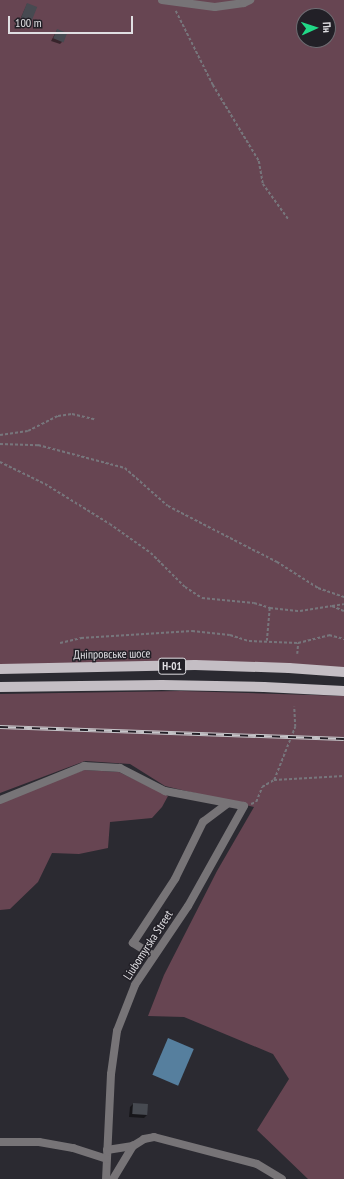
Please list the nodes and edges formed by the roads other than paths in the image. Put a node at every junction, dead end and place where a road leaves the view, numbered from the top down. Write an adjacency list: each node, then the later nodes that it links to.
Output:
1 (162, 0): 2 (street)
2 (250, 0)
3 (0, 669): 4 (main road, Дніпровське шосе / Н-01)
4 (344, 672)
5 (0, 687): 6 (main road, Н-01)
6 (344, 691)
7 (0, 800): 8 (street)
8 (227, 804): 9 (street, Liubomyrska Street); 9 (street)
9 (154, 956): 12 (street, Liubomyrska Street)
10 (0, 1142): 12 (street)
11 (133, 1146): 12 (street); 14 (street); 15 (street)
12 (106, 1154): 13 (street, Liubomyrska Street)
13 (106, 1179)
14 (113, 1179)
15 (282, 1179)

